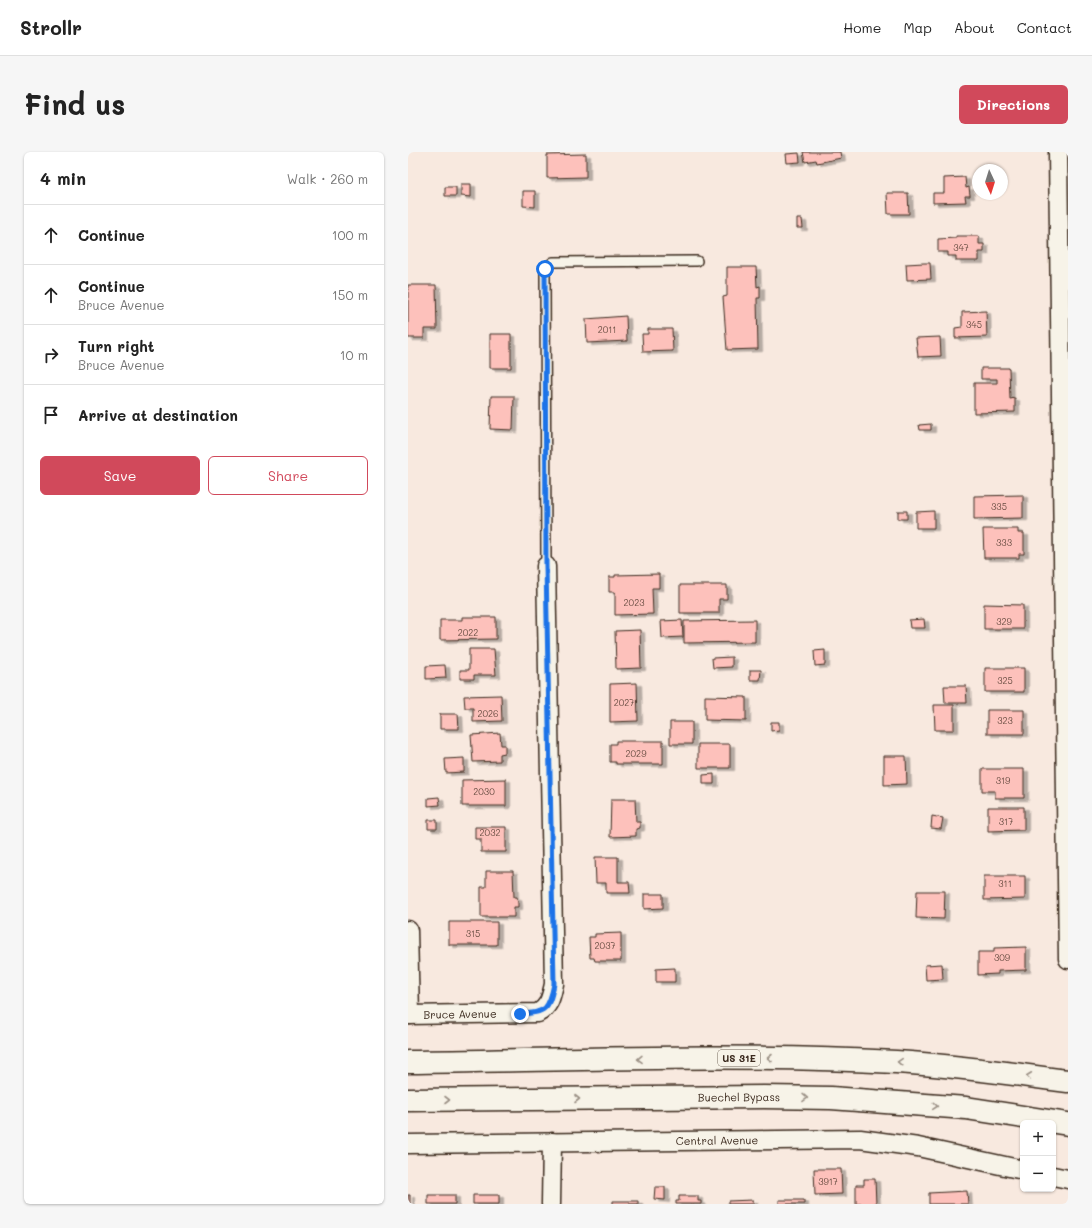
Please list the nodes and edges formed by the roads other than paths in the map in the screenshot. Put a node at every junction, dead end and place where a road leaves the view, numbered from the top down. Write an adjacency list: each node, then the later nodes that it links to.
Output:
1 (1058, 152): 5 (street)
2 (697, 261): 3 (lane)
3 (546, 566): 6 (street, Bruce Avenue)
4 (408, 930): 6 (street)
5 (1068, 959)
6 (409, 1014)
7 (408, 1062): 8 (main road, US 31E, one-way to 7)
8 (1068, 1081)
9 (408, 1100): 10 (main road, Buechel Bypass, one-way to 10)
10 (1068, 1124)
11 (552, 1142): 12 (street, Central Avenue); 13 (street, Central Avenue); 16 (street)
12 (408, 1144)
13 (1020, 1169)
14 (1056, 1177): 15 (street)
15 (1068, 1179)
16 (551, 1204)

